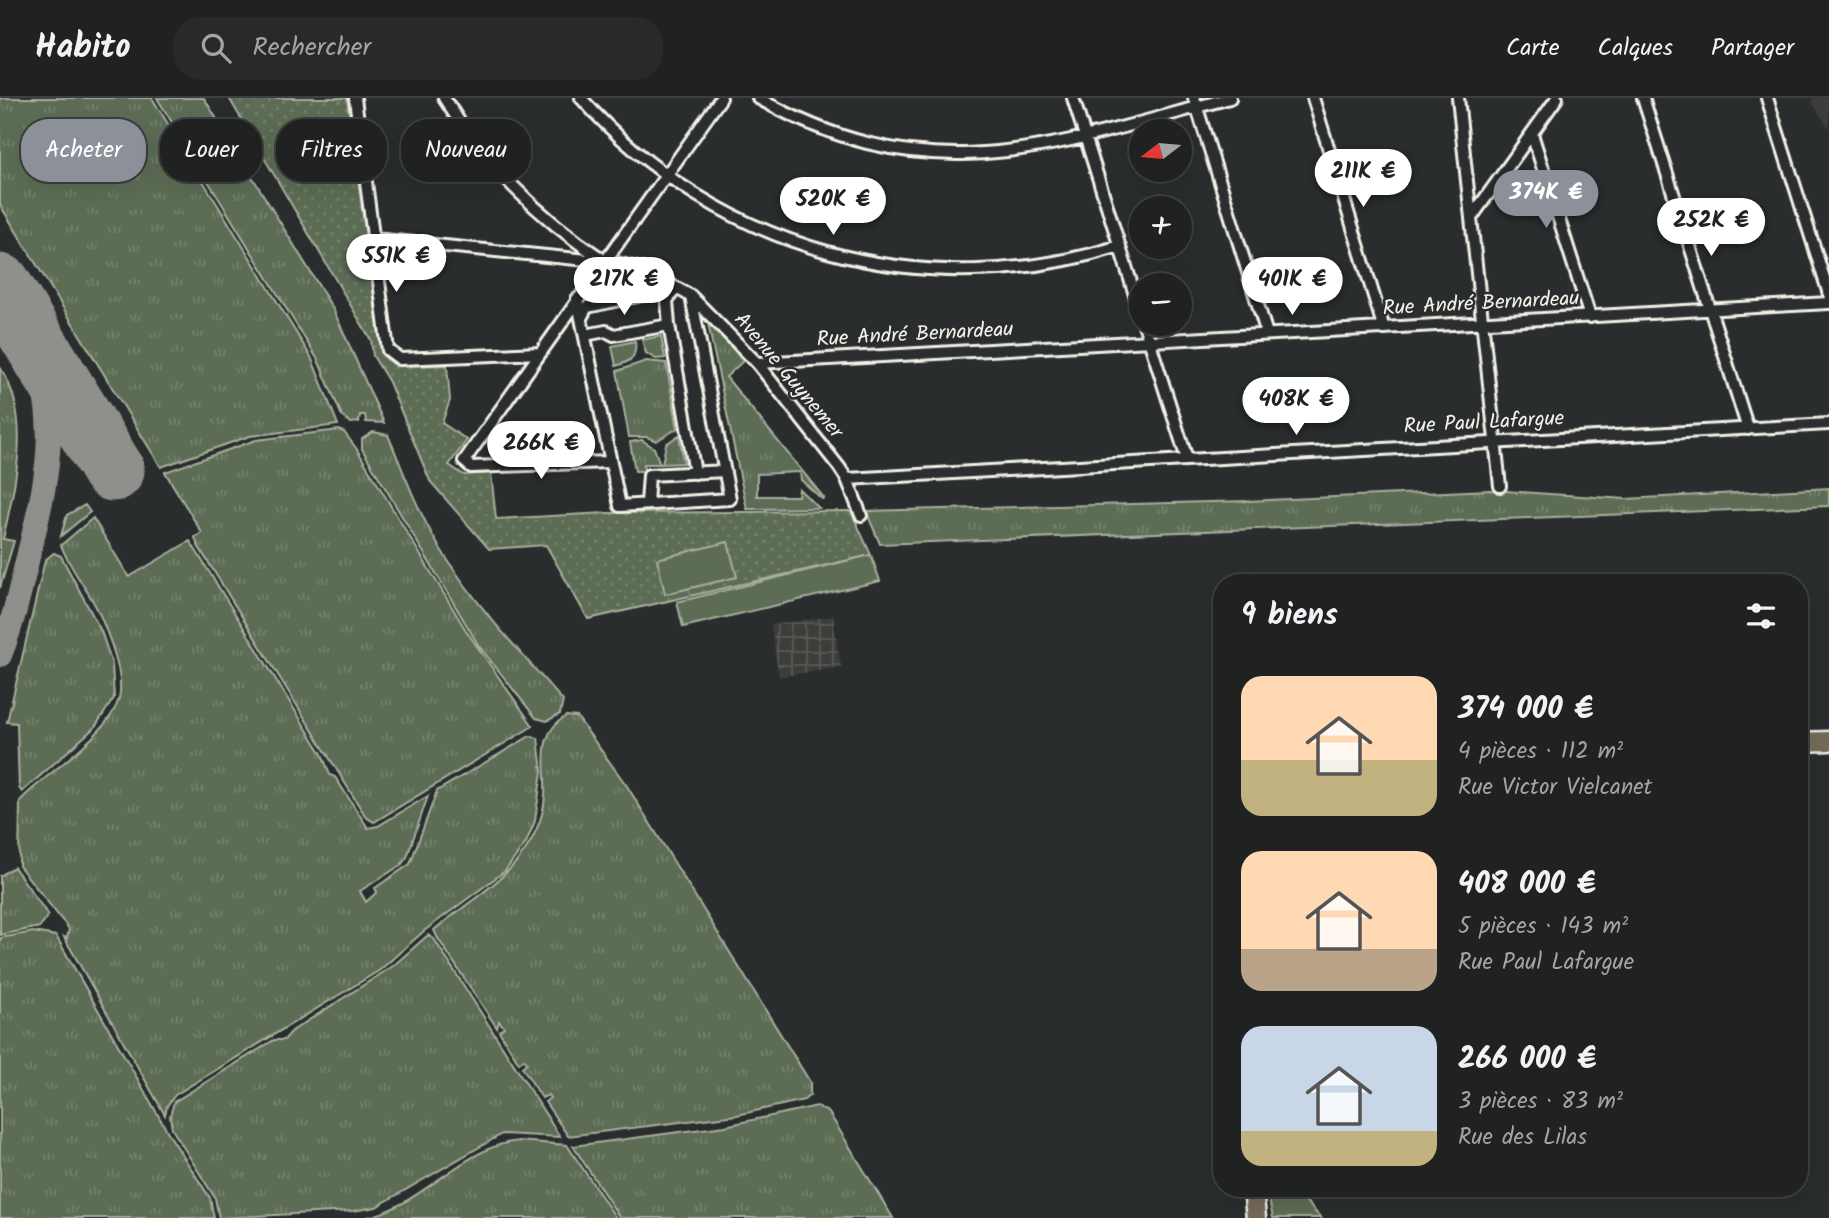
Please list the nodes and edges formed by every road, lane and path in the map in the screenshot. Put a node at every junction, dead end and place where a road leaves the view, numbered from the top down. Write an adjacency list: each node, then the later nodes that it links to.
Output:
1 (355, 98): 18 (street)
2 (444, 98): 20 (street)
3 (581, 98): 16 (street)
4 (721, 98): 16 (street)
5 (758, 98): 15 (street)
6 (1073, 98): 15 (street)
7 (1230, 98): 13 (street)
8 (1312, 98): 32 (street)
9 (1458, 98): 17 (street)
10 (1557, 98): 14 (street)
11 (1643, 98): 27 (street)
12 (1767, 98): 23 (street)
13 (1195, 103): 15 (street); 33 (street)
14 (1532, 134): 17 (street); 29 (street)
15 (1085, 137): 19 (street)
16 (666, 175): 19 (street); 20 (street)
17 (1471, 218): 30 (street)
18 (375, 239): 20 (street, Avenue Guynemer); 37 (street)
19 (1120, 246): 21 (street)
20 (604, 261): 22 (street, Avenue Guynemer); 25 (street)
21 (1129, 275)
22 (675, 288): 24 (street, Avenue Guynemer); 28 (street); 31 (street)
23 (1829, 294)
24 (691, 296): 38 (street, Avenue Guynemer); 44 (street)
25 (577, 299): 28 (street); 37 (street)
26 (1829, 303): 27 (street, Rue André Bernardeau)
27 (1711, 310): 29 (street, Rue André Bernardeau); 40 (street)
28 (582, 316): 34 (street)
29 (1590, 317): 30 (street, Rue André Bernardeau)
30 (1483, 323): 32 (street, Rue André Bernardeau); 41 (street)
31 (669, 325): 34 (street); 45 (street)
32 (1384, 329): 33 (street, Rue André Bernardeau)
33 (1267, 334): 36 (street, Rue André Bernardeau)
34 (585, 335): 43 (street)
35 (1148, 336): 36 (street)
36 (1149, 341): 38 (street, Rue André Bernardeau); 42 (street)
37 (539, 353): 43 (street)
38 (757, 363): 46 (street, Avenue Guynemer)
39 (1829, 424): 40 (street, Rue Paul Lafargue)
40 (1748, 429): 41 (street, Rue Paul Lafargue)
41 (1496, 442): 42 (street, Rue Paul Lafargue); 47 (street)
42 (1187, 459): 46 (street, Rue Paul Lafargue)
43 (610, 463): 48 (street)
44 (725, 471): 45 (street); 48 (street)
45 (695, 473): 48 (street)
46 (847, 479): 49 (street, Avenue Guynemer)
47 (1500, 486)
48 (647, 503)
49 (861, 515)
50 (1829, 741): 51 (main road)
51 (1808, 742)
52 (1254, 1197): 53 (main road)
53 (1256, 1218)

